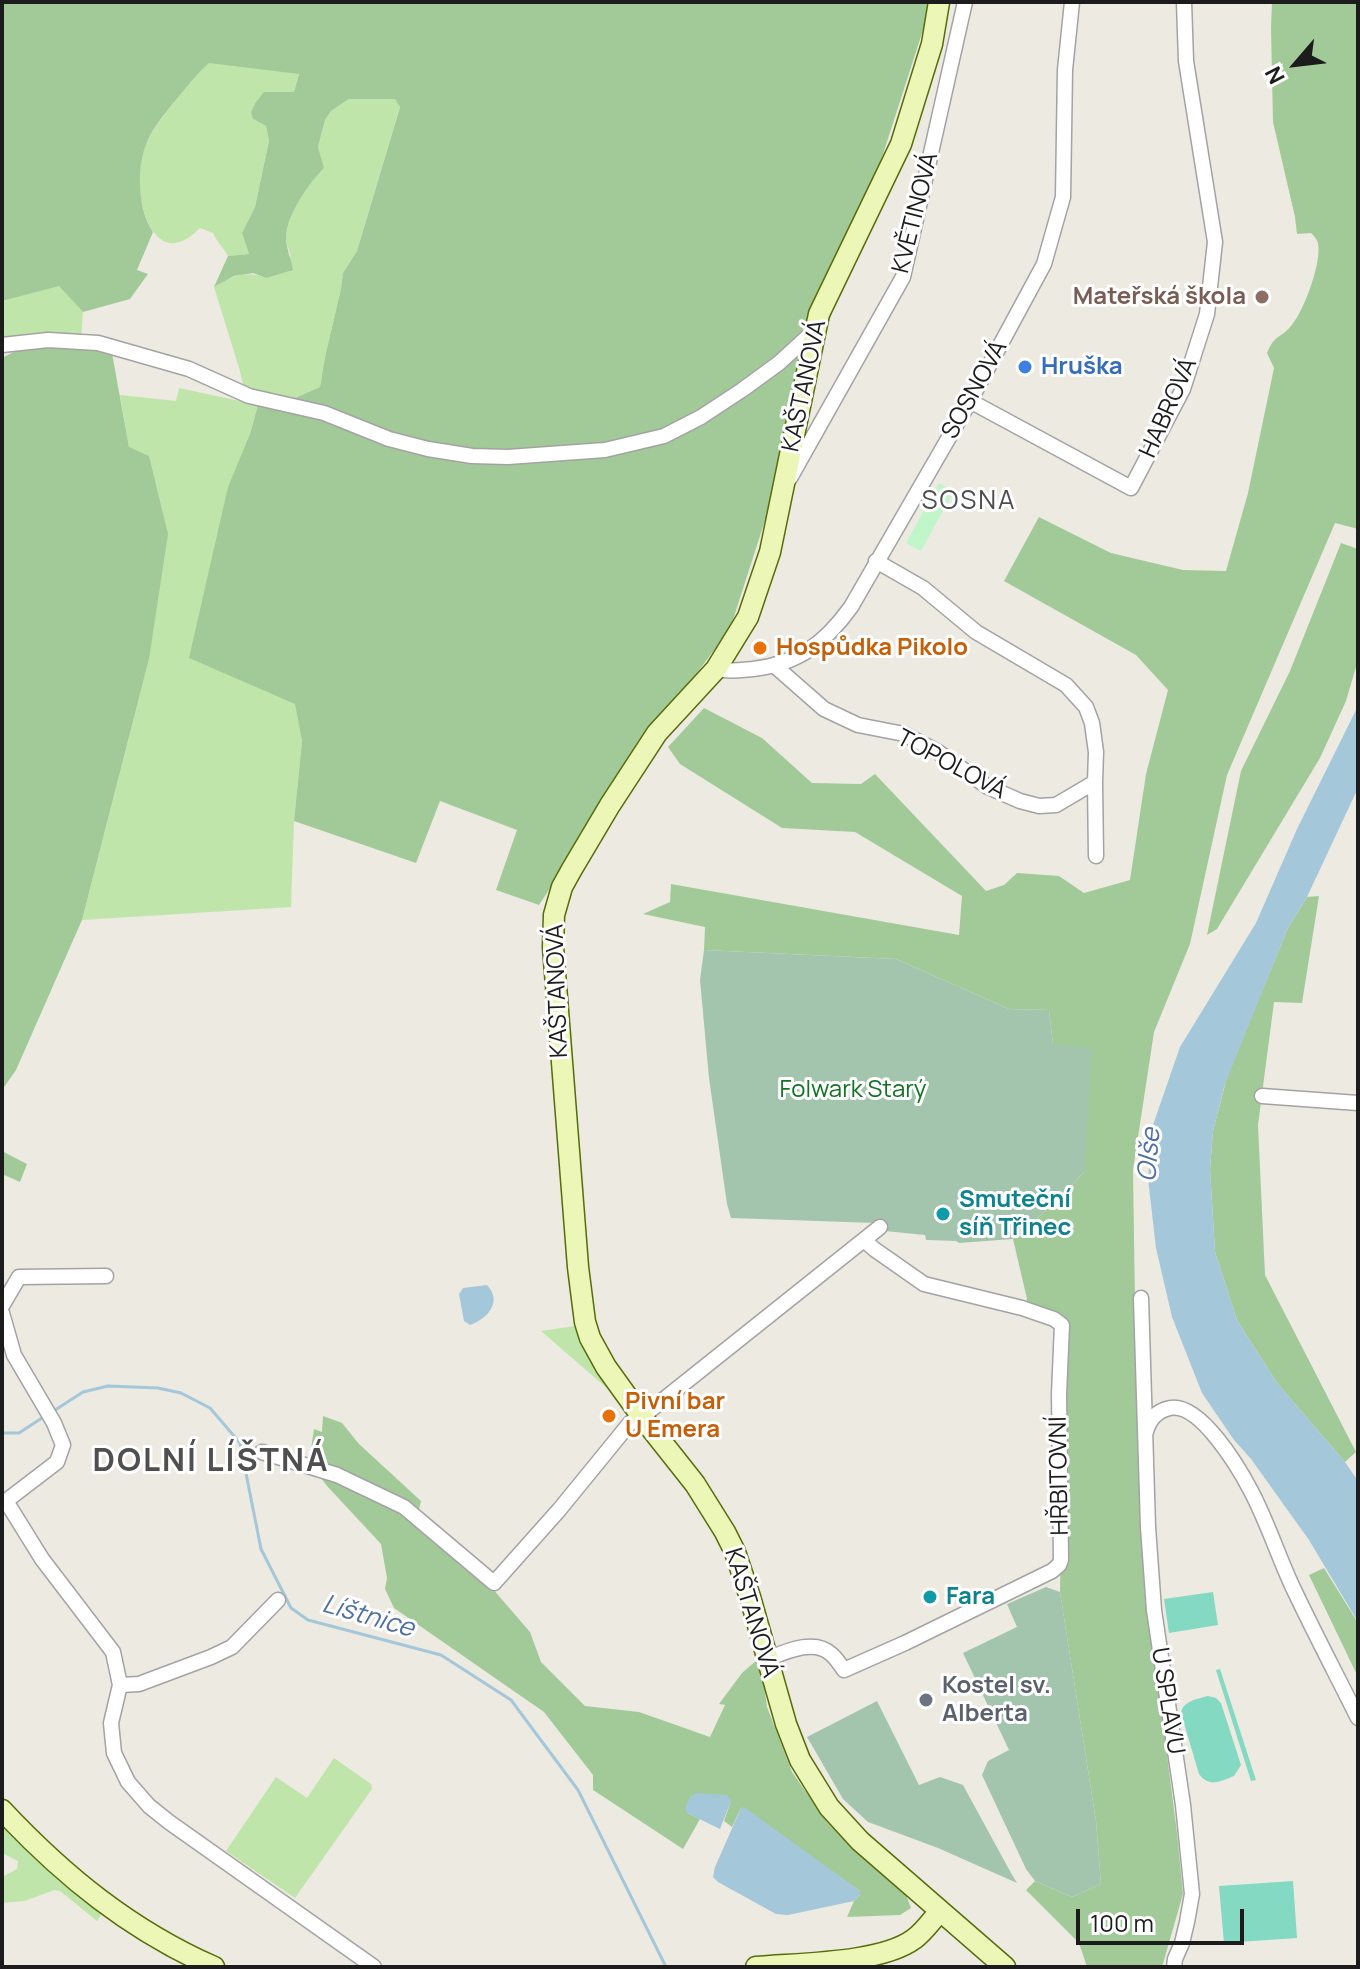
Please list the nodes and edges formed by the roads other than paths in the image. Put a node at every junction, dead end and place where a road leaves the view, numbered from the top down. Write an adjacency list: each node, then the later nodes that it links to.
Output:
1 (939, 2): 5 (street, KAŠTANOVÁ)
2 (965, 2): 8 (street, KVĚTINOVÁ)
3 (1072, 2): 7 (street, SOSNOVÁ)
4 (1184, 2): 7 (street, HABROVÁ)
5 (816, 330): 6 (street); 8 (street, KAŠTANOVÁ)
6 (2, 345)
7 (970, 401): 9 (street, SOSNOVÁ)
8 (782, 492): 11 (street, KAŠTANOVÁ)
9 (876, 561): 10 (street, SOSNOVÁ); 12 (street)
10 (775, 666): 11 (street, SOSNOVÁ); 12 (street, TOPOLOVÁ)
11 (716, 669): 22 (street, KAŠTANOVÁ)
12 (1095, 782): 13 (street)
13 (1096, 856)
14 (1262, 1096): 15 (street)
15 (1358, 1103)
16 (880, 1227): 17 (street)
17 (864, 1240): 22 (street); 27 (street, HŘBITOVNÍ)
18 (106, 1276): 20 (street)
19 (1141, 1298): 23 (street, U SPLAVU)
20 (2, 1306)
21 (2, 1313): 25 (street)
22 (642, 1417): 24 (street); 27 (street, KAŠTANOVÁ)
23 (1146, 1433): 29 (street); 36 (street, U SPLAVU)
24 (262, 1452)
25 (3, 1499): 28 (street)
26 (278, 1600): 28 (street)
27 (767, 1659): 31 (street, KAŠTANOVÁ)
28 (120, 1685): 33 (street)
29 (1358, 1718)
30 (2, 1810): 32 (street)
31 (940, 1911): 34 (street); 35 (street)
32 (214, 1967)
33 (374, 1967)
34 (756, 1967)
35 (1005, 1967)
36 (1174, 1967)

